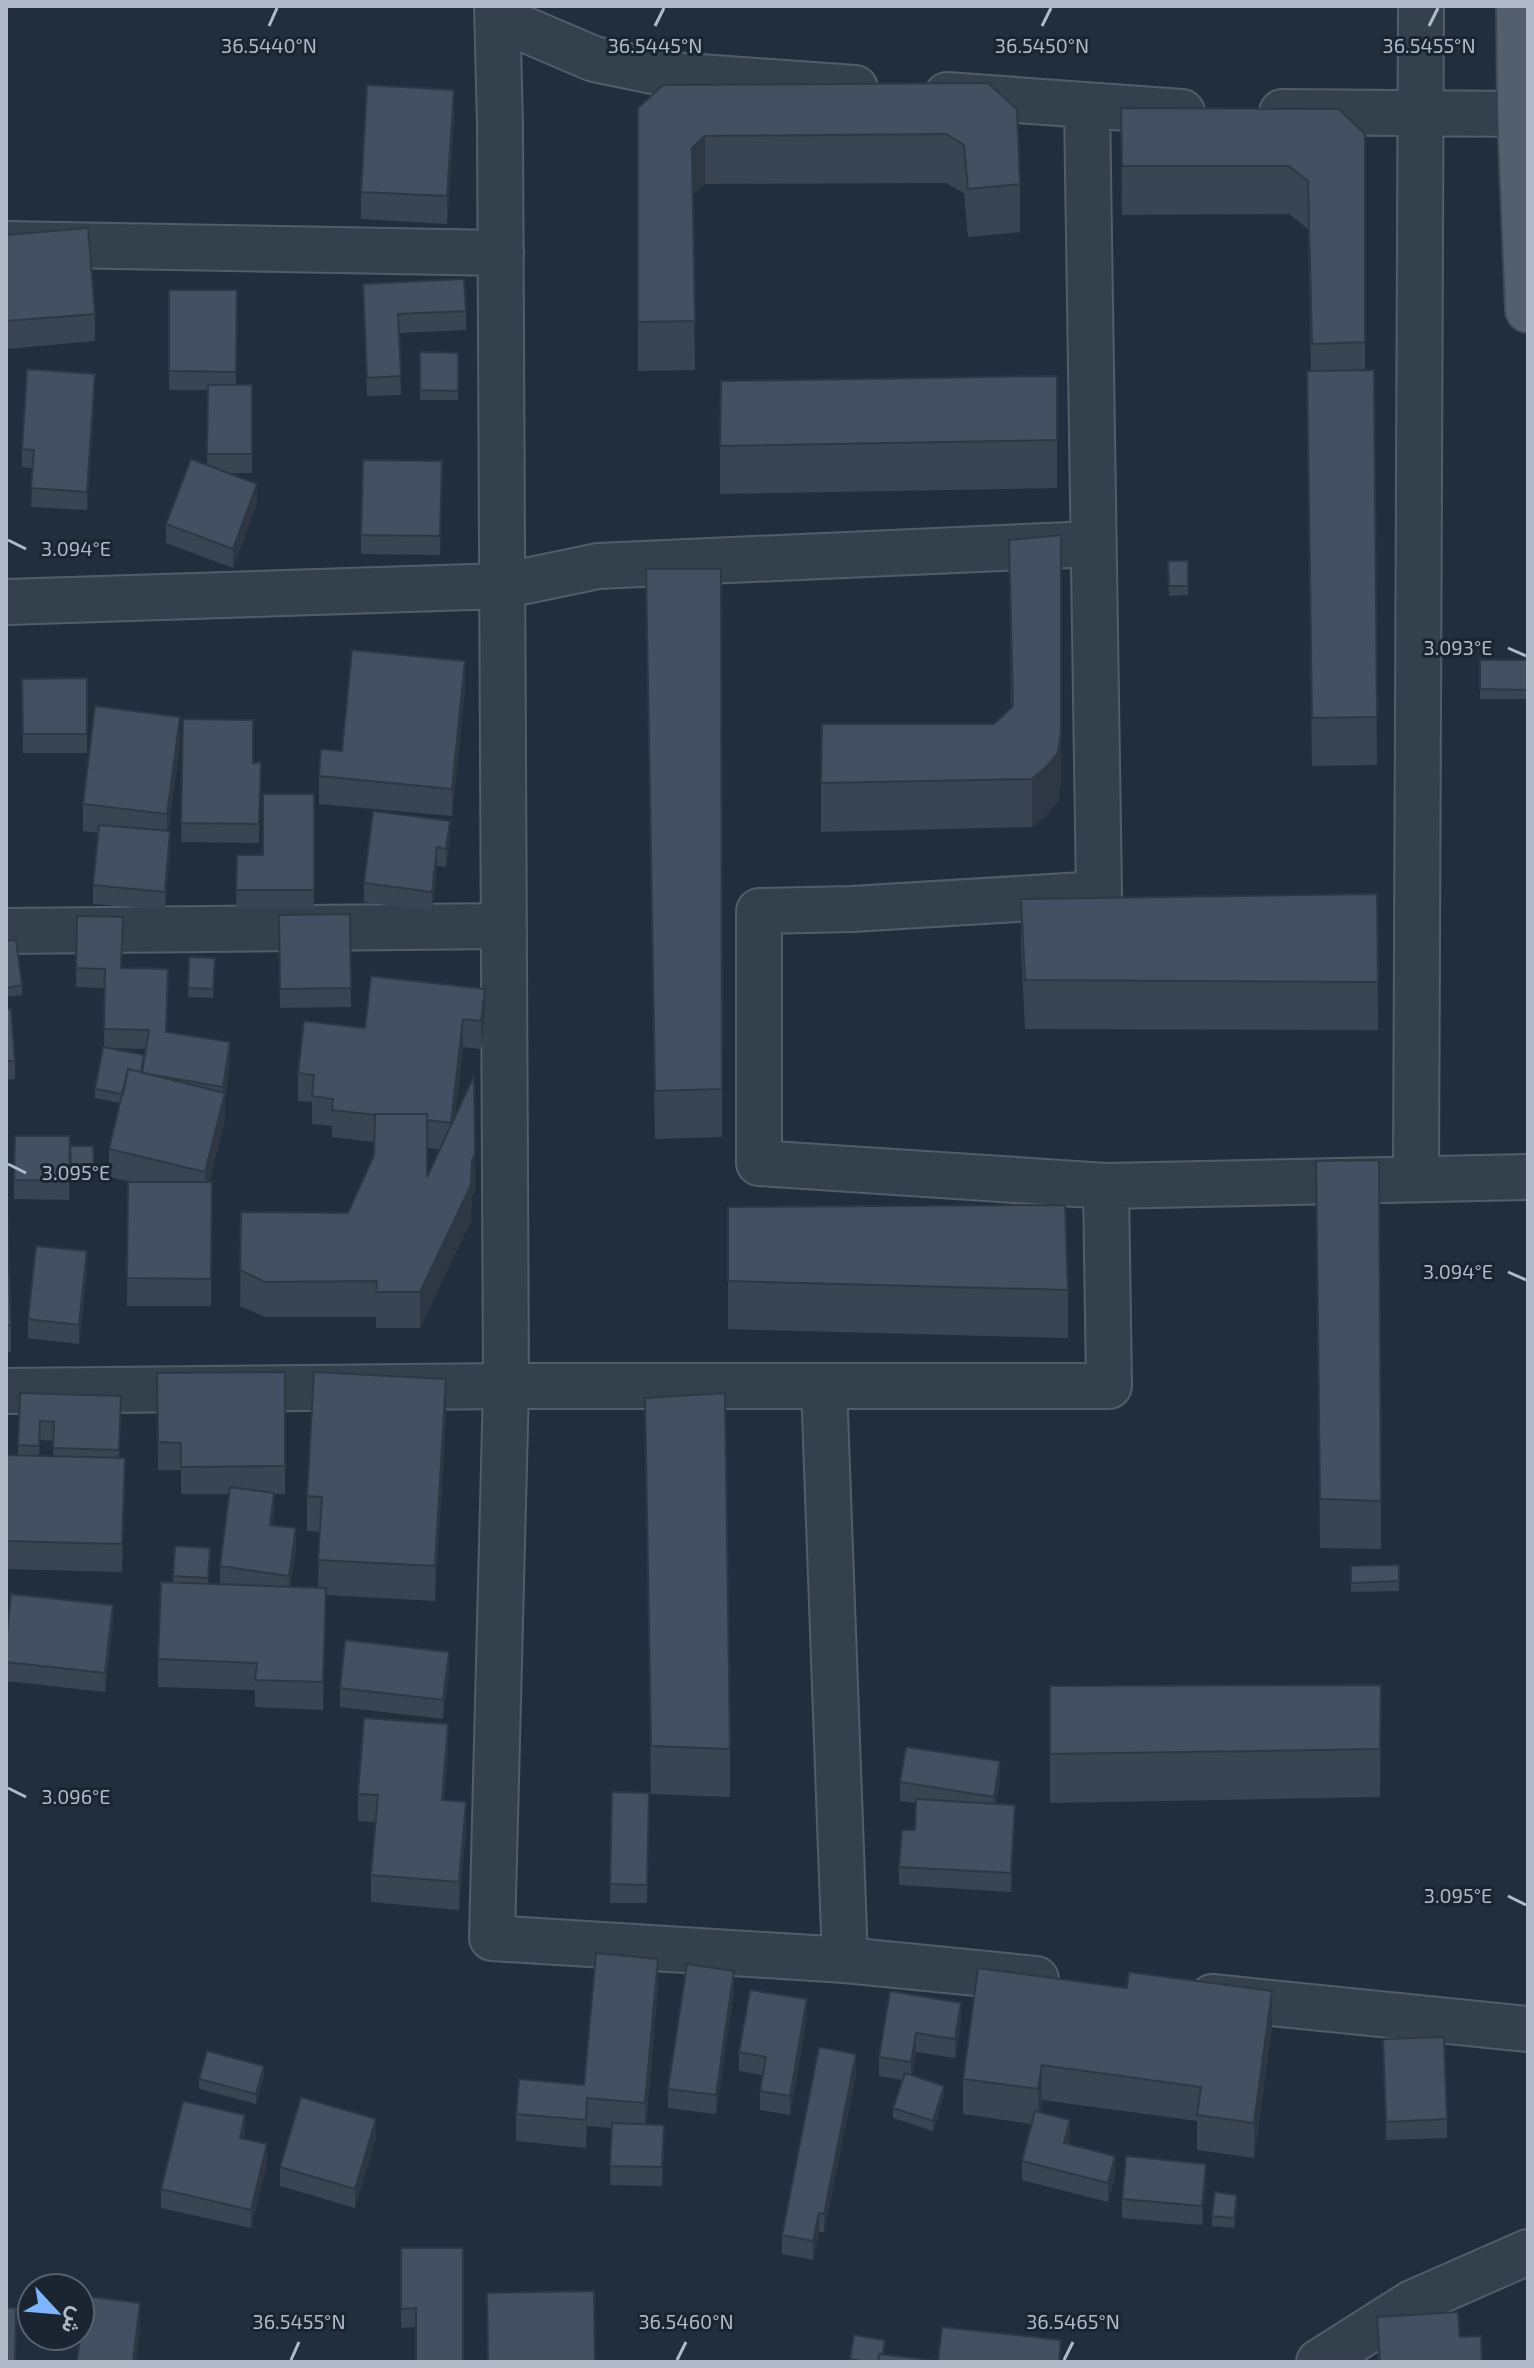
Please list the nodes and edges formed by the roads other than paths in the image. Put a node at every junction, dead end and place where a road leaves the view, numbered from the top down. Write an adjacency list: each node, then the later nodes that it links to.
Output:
1 (1421, 6): 5 (street)
2 (497, 12): 4 (street); 8 (street)
3 (1522, 30): 6 (main road)
4 (1087, 106): 5 (street); 10 (street)
5 (1421, 113): 6 (street); 16 (street)
6 (1520, 114): 9 (main road)
7 (6, 244): 8 (street)
8 (501, 253): 11 (street)
9 (1527, 290)
10 (1094, 544): 11 (street); 17 (street)
11 (502, 586): 12 (street); 13 (street)
12 (6, 602)
13 (503, 926): 14 (street); 18 (street)
14 (6, 931)
15 (1528, 1177): 16 (street)
16 (1416, 1179): 17 (street)
17 (1106, 1186): 19 (street)
18 (506, 1386): 19 (street); 20 (street); 21 (street)
19 (824, 1386): 21 (street)
20 (6, 1391)
21 (845, 1960): 22 (street)
22 (1068, 1983)
23 (1179, 1994): 24 (street)
24 (1528, 2029)
25 (1528, 2252): 26 (street)
26 (1319, 2362)

